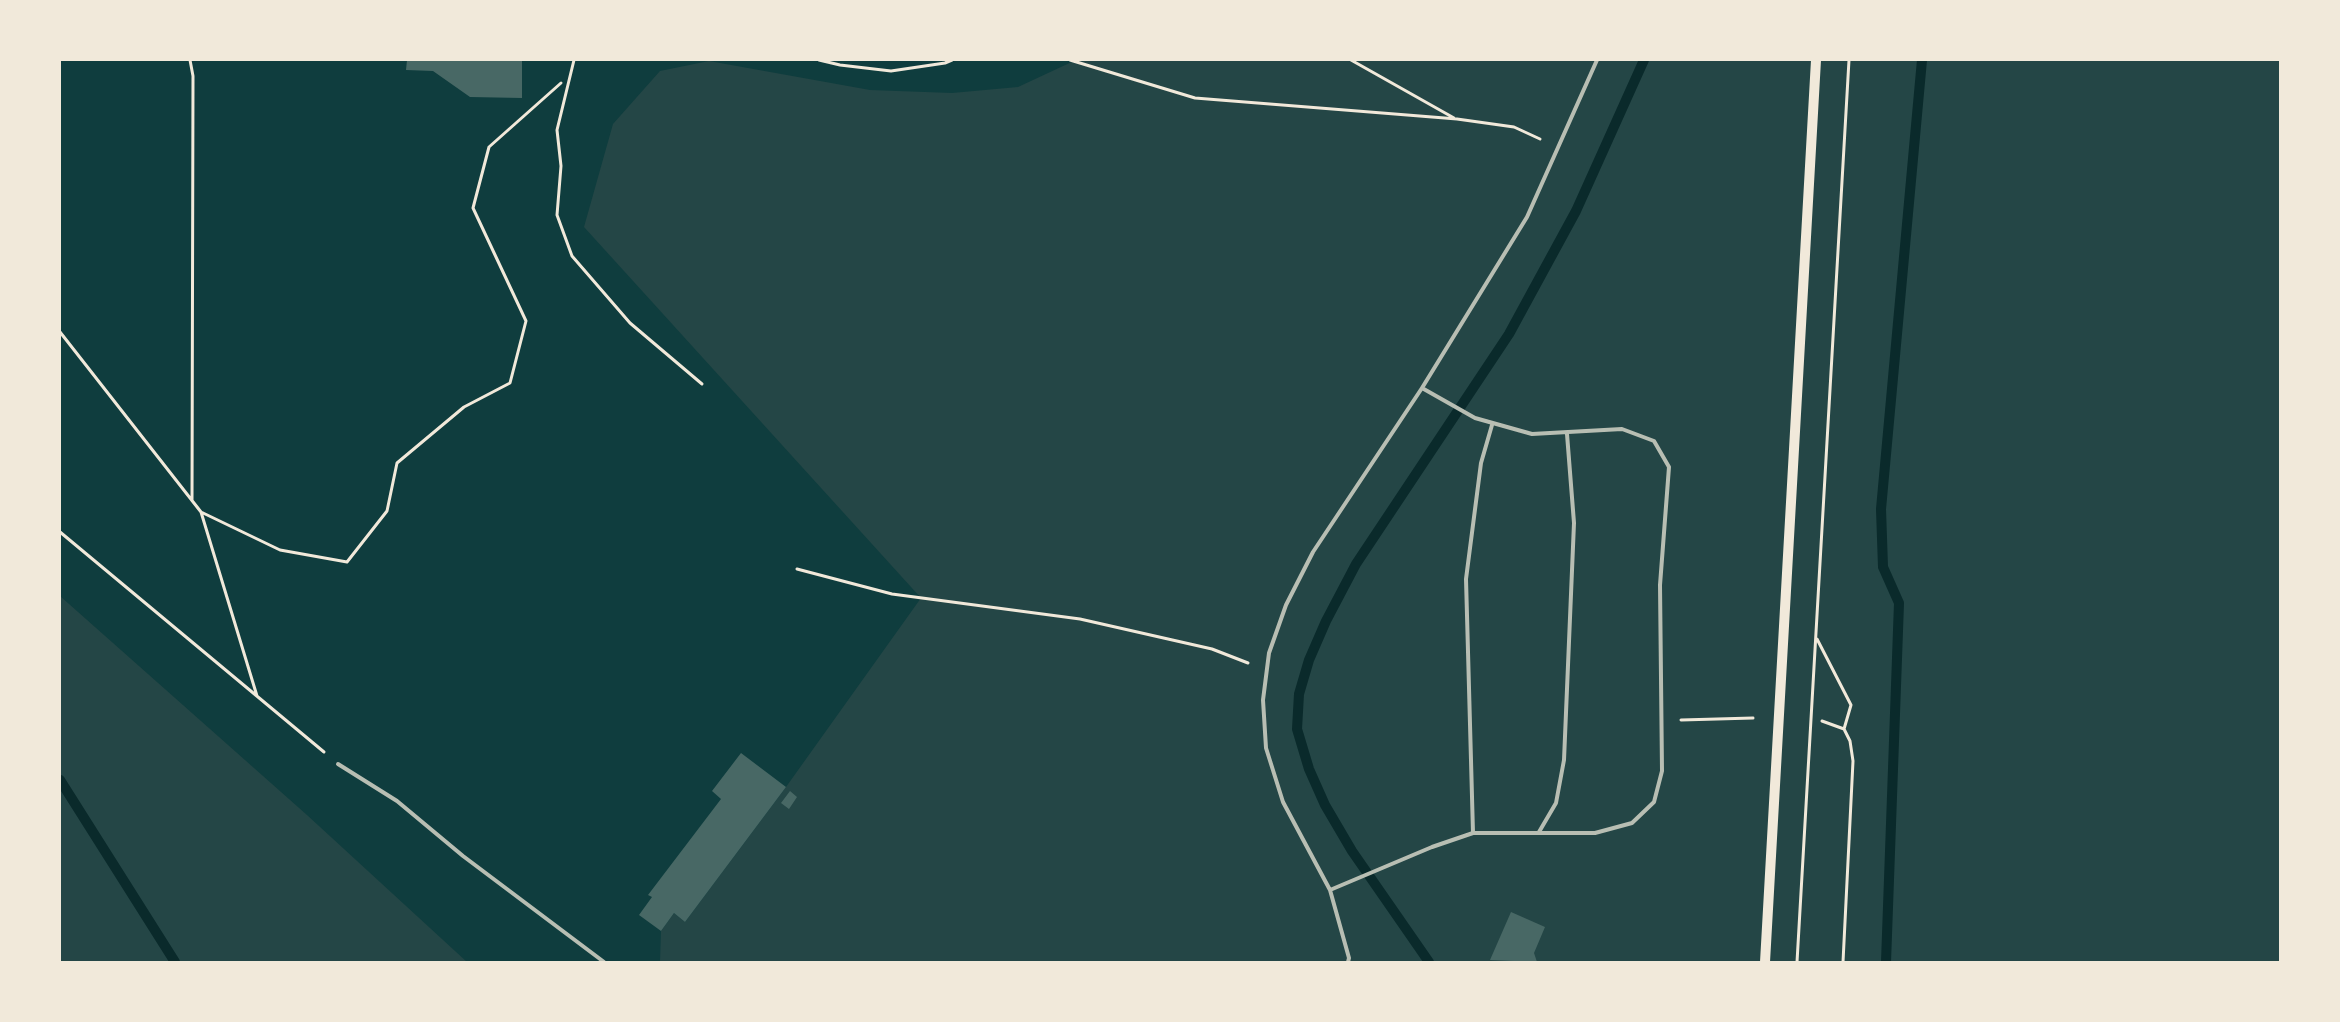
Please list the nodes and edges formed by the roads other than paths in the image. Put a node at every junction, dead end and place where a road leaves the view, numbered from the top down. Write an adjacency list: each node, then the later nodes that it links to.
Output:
1 (1597, 60): 3 (lane)
2 (1816, 60): 13 (main road)
3 (1422, 388): 4 (lane); 9 (lane)
4 (1492, 425): 5 (lane); 8 (lane)
5 (1567, 434): 7 (lane); 7 (lane)
6 (338, 764): 11 (lane)
7 (1539, 832): 8 (lane)
8 (1473, 833): 9 (lane)
9 (1330, 890): 10 (lane)
10 (1349, 960): 12 (lane)
11 (604, 962)
12 (1354, 962)
13 (1766, 962)

